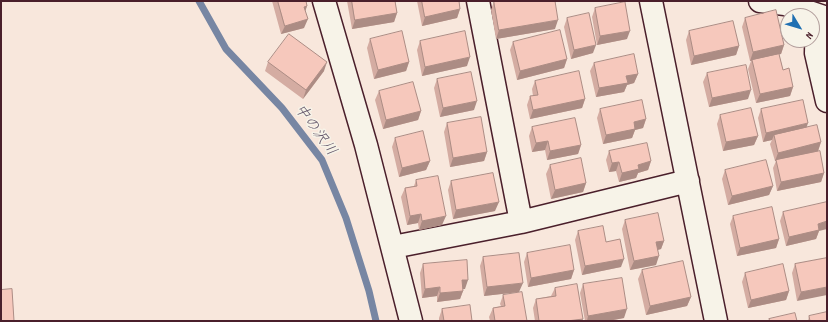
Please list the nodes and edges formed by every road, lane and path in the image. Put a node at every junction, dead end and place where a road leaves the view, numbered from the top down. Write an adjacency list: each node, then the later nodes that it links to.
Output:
1 (324, 1): 9 (street)
2 (478, 1): 8 (street)
3 (652, 1): 7 (street)
4 (760, 1): 5 (street)
5 (822, 17): 6 (street)
6 (827, 101)
7 (688, 181): 8 (street); 10 (street)
8 (521, 222): 9 (street)
9 (392, 247): 11 (street)
10 (710, 320)
11 (411, 321)

